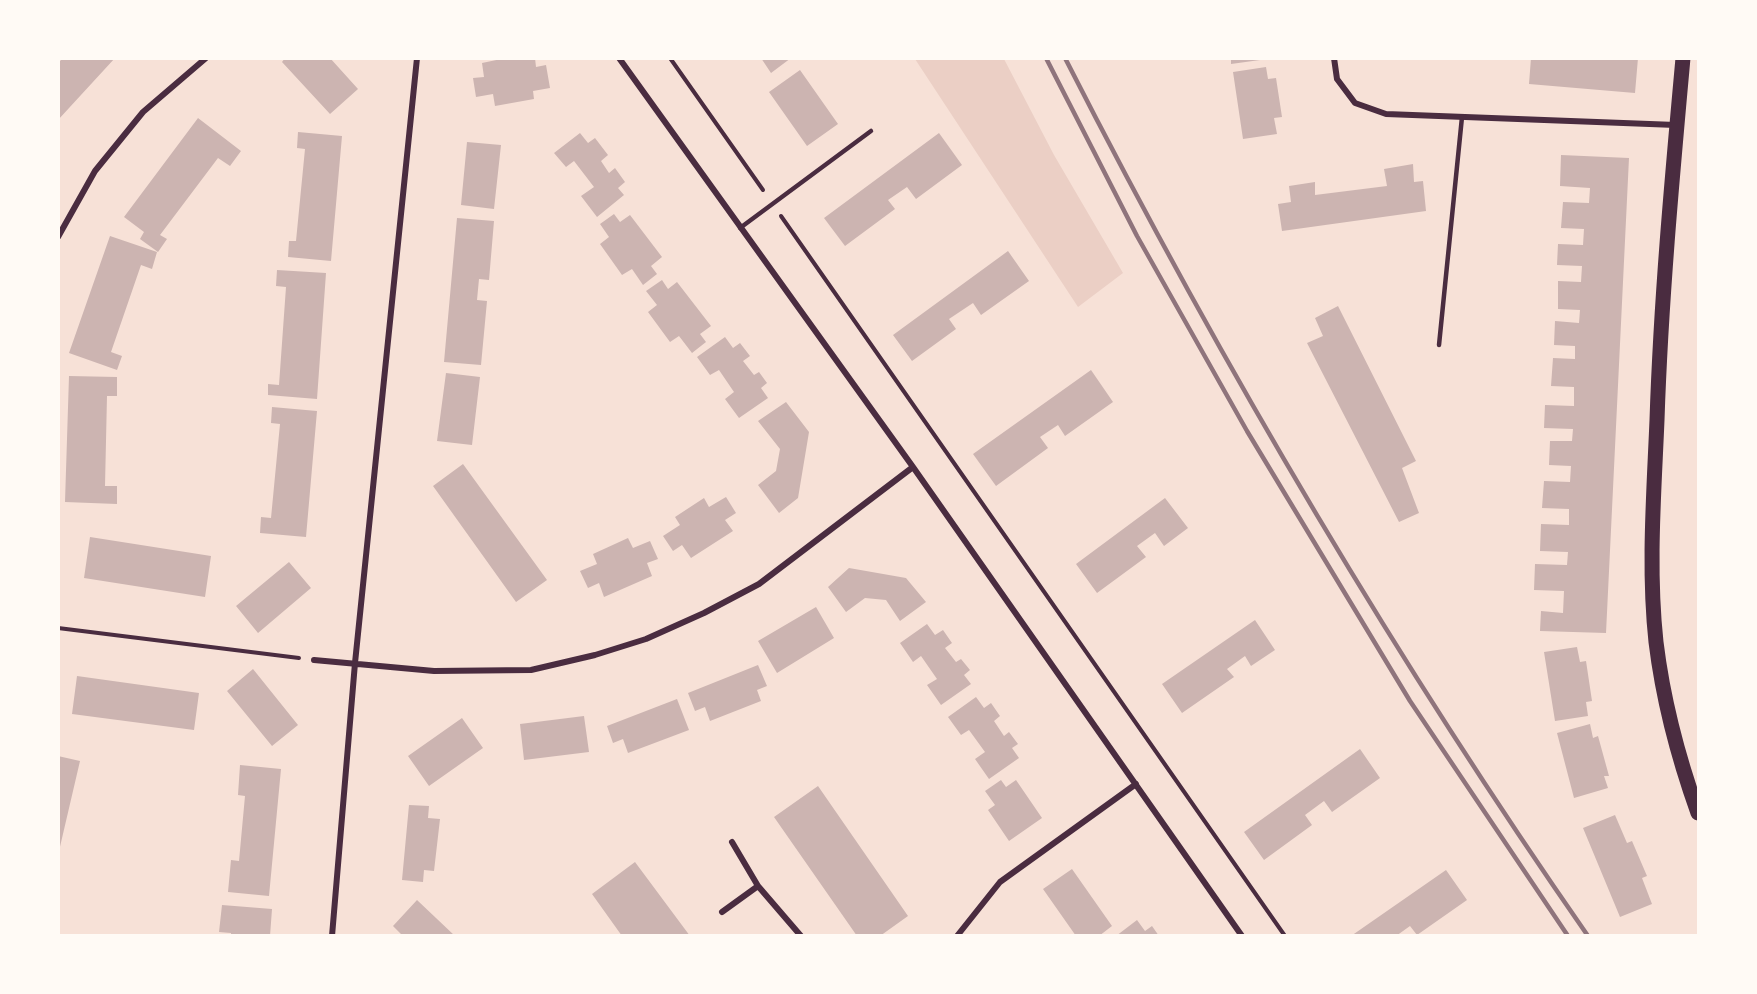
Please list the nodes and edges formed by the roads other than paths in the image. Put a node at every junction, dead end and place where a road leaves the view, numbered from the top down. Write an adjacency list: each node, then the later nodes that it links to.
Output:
1 (206, 58): 10 (street)
2 (417, 58): 14 (street)
3 (619, 58): 9 (street)
4 (1334, 58): 6 (street)
5 (1683, 58): 7 (main road)
6 (1462, 117): 7 (street); 11 (lane)
7 (1677, 125): 16 (main road)
8 (871, 131): 9 (lane)
9 (740, 228): 12 (street)
10 (58, 237)
11 (1439, 345)
12 (913, 467): 14 (street); 15 (street)
13 (314, 660): 14 (street)
14 (355, 663): 20 (street)
15 (1136, 784): 22 (street); 23 (street)
16 (1698, 813)
17 (732, 842): 18 (street)
18 (758, 886): 19 (street); 21 (street)
19 (722, 912)
20 (332, 936)
21 (801, 936)
22 (957, 936)
23 (1242, 936)

